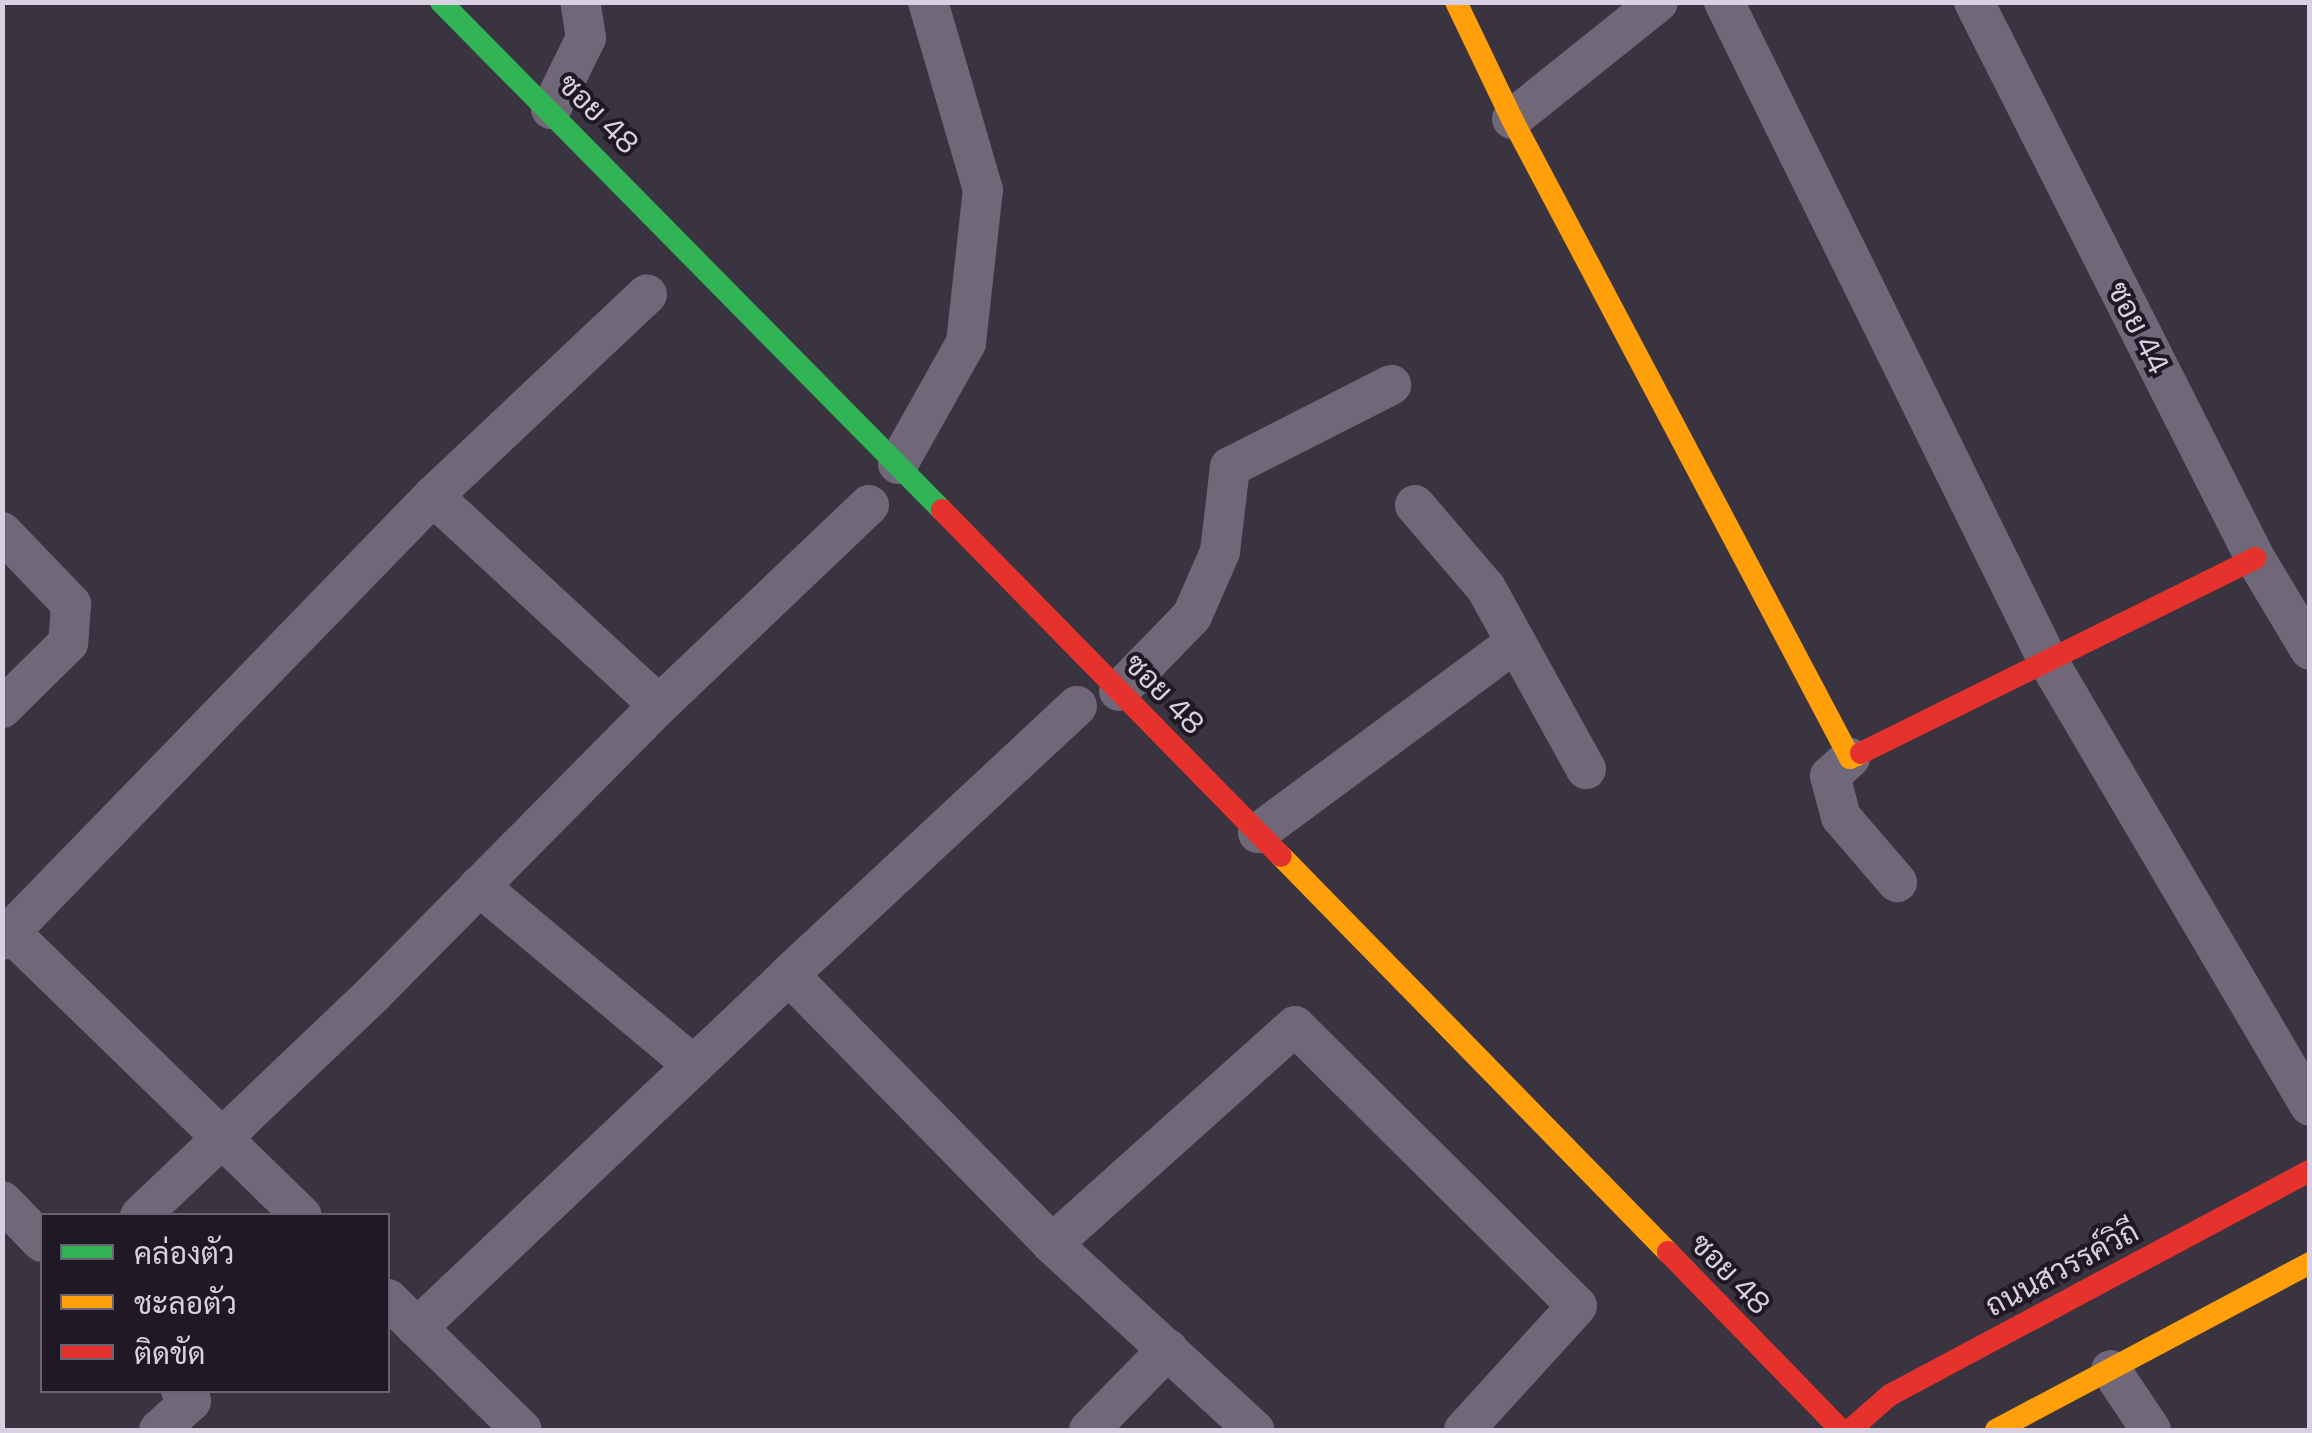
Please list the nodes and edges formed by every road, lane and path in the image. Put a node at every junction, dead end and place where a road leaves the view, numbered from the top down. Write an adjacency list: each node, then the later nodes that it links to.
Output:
1 (441, 2): 8 (street, ซอย 48)
2 (580, 2): 8 (street)
3 (928, 2): 12 (street)
4 (1456, 2): 9 (street)
5 (1658, 2): 9 (street)
6 (1724, 2): 20 (street)
7 (1974, 2): 17 (street, ซอย 44)
8 (551, 109): 12 (street, ซอย 48)
9 (1512, 119): 25 (street)
10 (647, 294): 13 (street)
11 (1391, 385): 21 (street)
12 (898, 464): 21 (street, ซอย 48)
13 (433, 496): 22 (street); 30 (street)
14 (869, 505): 22 (street)
15 (1415, 505): 18 (street)
16 (2, 532): 24 (street)
17 (2254, 558): 19 (street, ซอย 44); 20 (street)
18 (1514, 644): 26 (street); 27 (street)
19 (2310, 650)
20 (2048, 662): 25 (street); 33 (street)
21 (1119, 691): 27 (street, ซอย 48)
22 (659, 706): 29 (street)
23 (1077, 706): 31 (street)
24 (2, 708)
25 (1850, 758): 28 (street)
26 (1586, 769)
27 (1258, 833): 52 (street, ซอย 48)
28 (1897, 882)
29 (479, 886): 32 (street); 34 (street)
30 (6, 936): 34 (street)
31 (789, 975): 32 (street); 40 (street)
32 (694, 1066): 43 (street)
33 (2310, 1106)
34 (221, 1136): 37 (street); 38 (street)
35 (2310, 1171): 53 (street, ถนนสวรรค์วิถี)
36 (2, 1201): 39 (street)
37 (143, 1213)
38 (299, 1213)
39 (40, 1240)
40 (1052, 1244): 44 (street); 51 (street)
41 (2310, 1263): 45 (street)
42 (390, 1301): 43 (street)
43 (417, 1328): 48 (street)
44 (1168, 1349): 49 (street); 50 (street)
45 (2111, 1370): 54 (street); 55 (street)
46 (184, 1393): 47 (street)
47 (159, 1430)
48 (522, 1430)
49 (1089, 1430)
50 (1254, 1430)
51 (1464, 1430)
52 (1841, 1430)
53 (1850, 1430)
54 (1996, 1430)
55 (2151, 1430)

